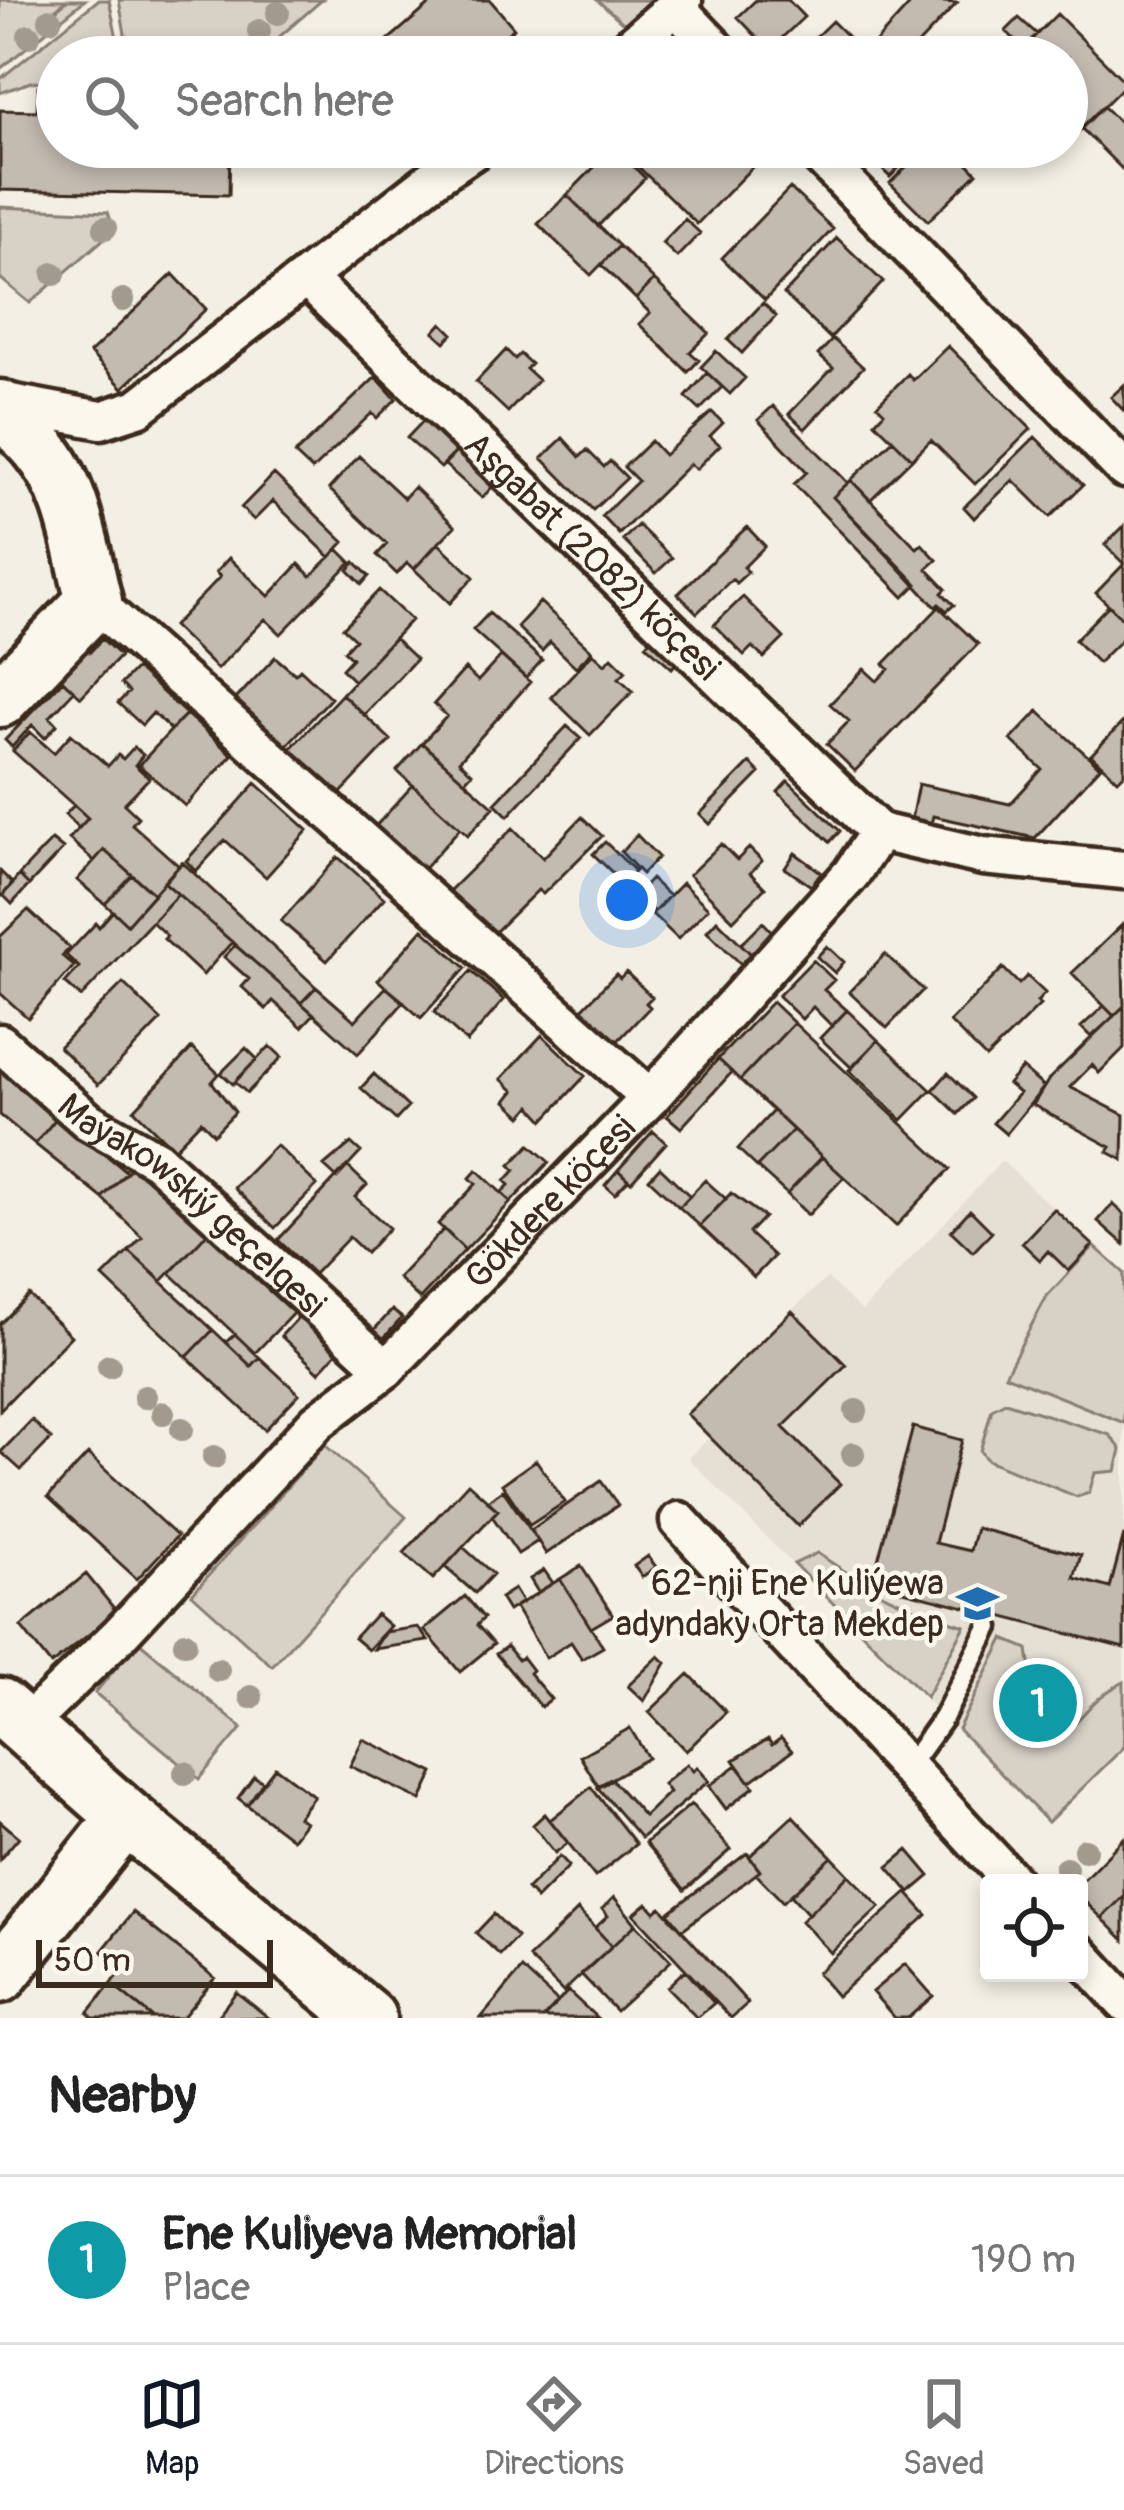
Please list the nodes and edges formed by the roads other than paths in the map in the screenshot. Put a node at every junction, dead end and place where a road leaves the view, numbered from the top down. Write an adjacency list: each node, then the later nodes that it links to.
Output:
1 (678, 2): 2 (street); 3 (street)
2 (641, 36)
3 (706, 36)
4 (447, 168): 6 (street)
5 (832, 168): 8 (street)
6 (306, 278): 7 (street); 11 (street, Aşgabat (2082) köçesi)
7 (0, 404): 9 (street)
8 (1124, 469)
9 (94, 601): 10 (street); 14 (street)
10 (0, 699)
11 (879, 832): 12 (street); 14 (street, Gökdere köçesi)
12 (1124, 870)
13 (0, 1043): 15 (street, Maýakowskiý geçelgesi)
14 (650, 1098): 15 (street, Gökdere köçesi)
15 (386, 1370): 18 (street, Gökdere köçesi)
16 (679, 1521): 19 (street)
17 (989, 1627): 19 (lane)
18 (11, 1717): 20 (street)
19 (908, 1768): 21 (street)
20 (126, 1817): 23 (street); 25 (street)
21 (1006, 1874)
22 (1088, 1963): 24 (street)
23 (0, 1975)
24 (1124, 2002)
25 (368, 2018)

